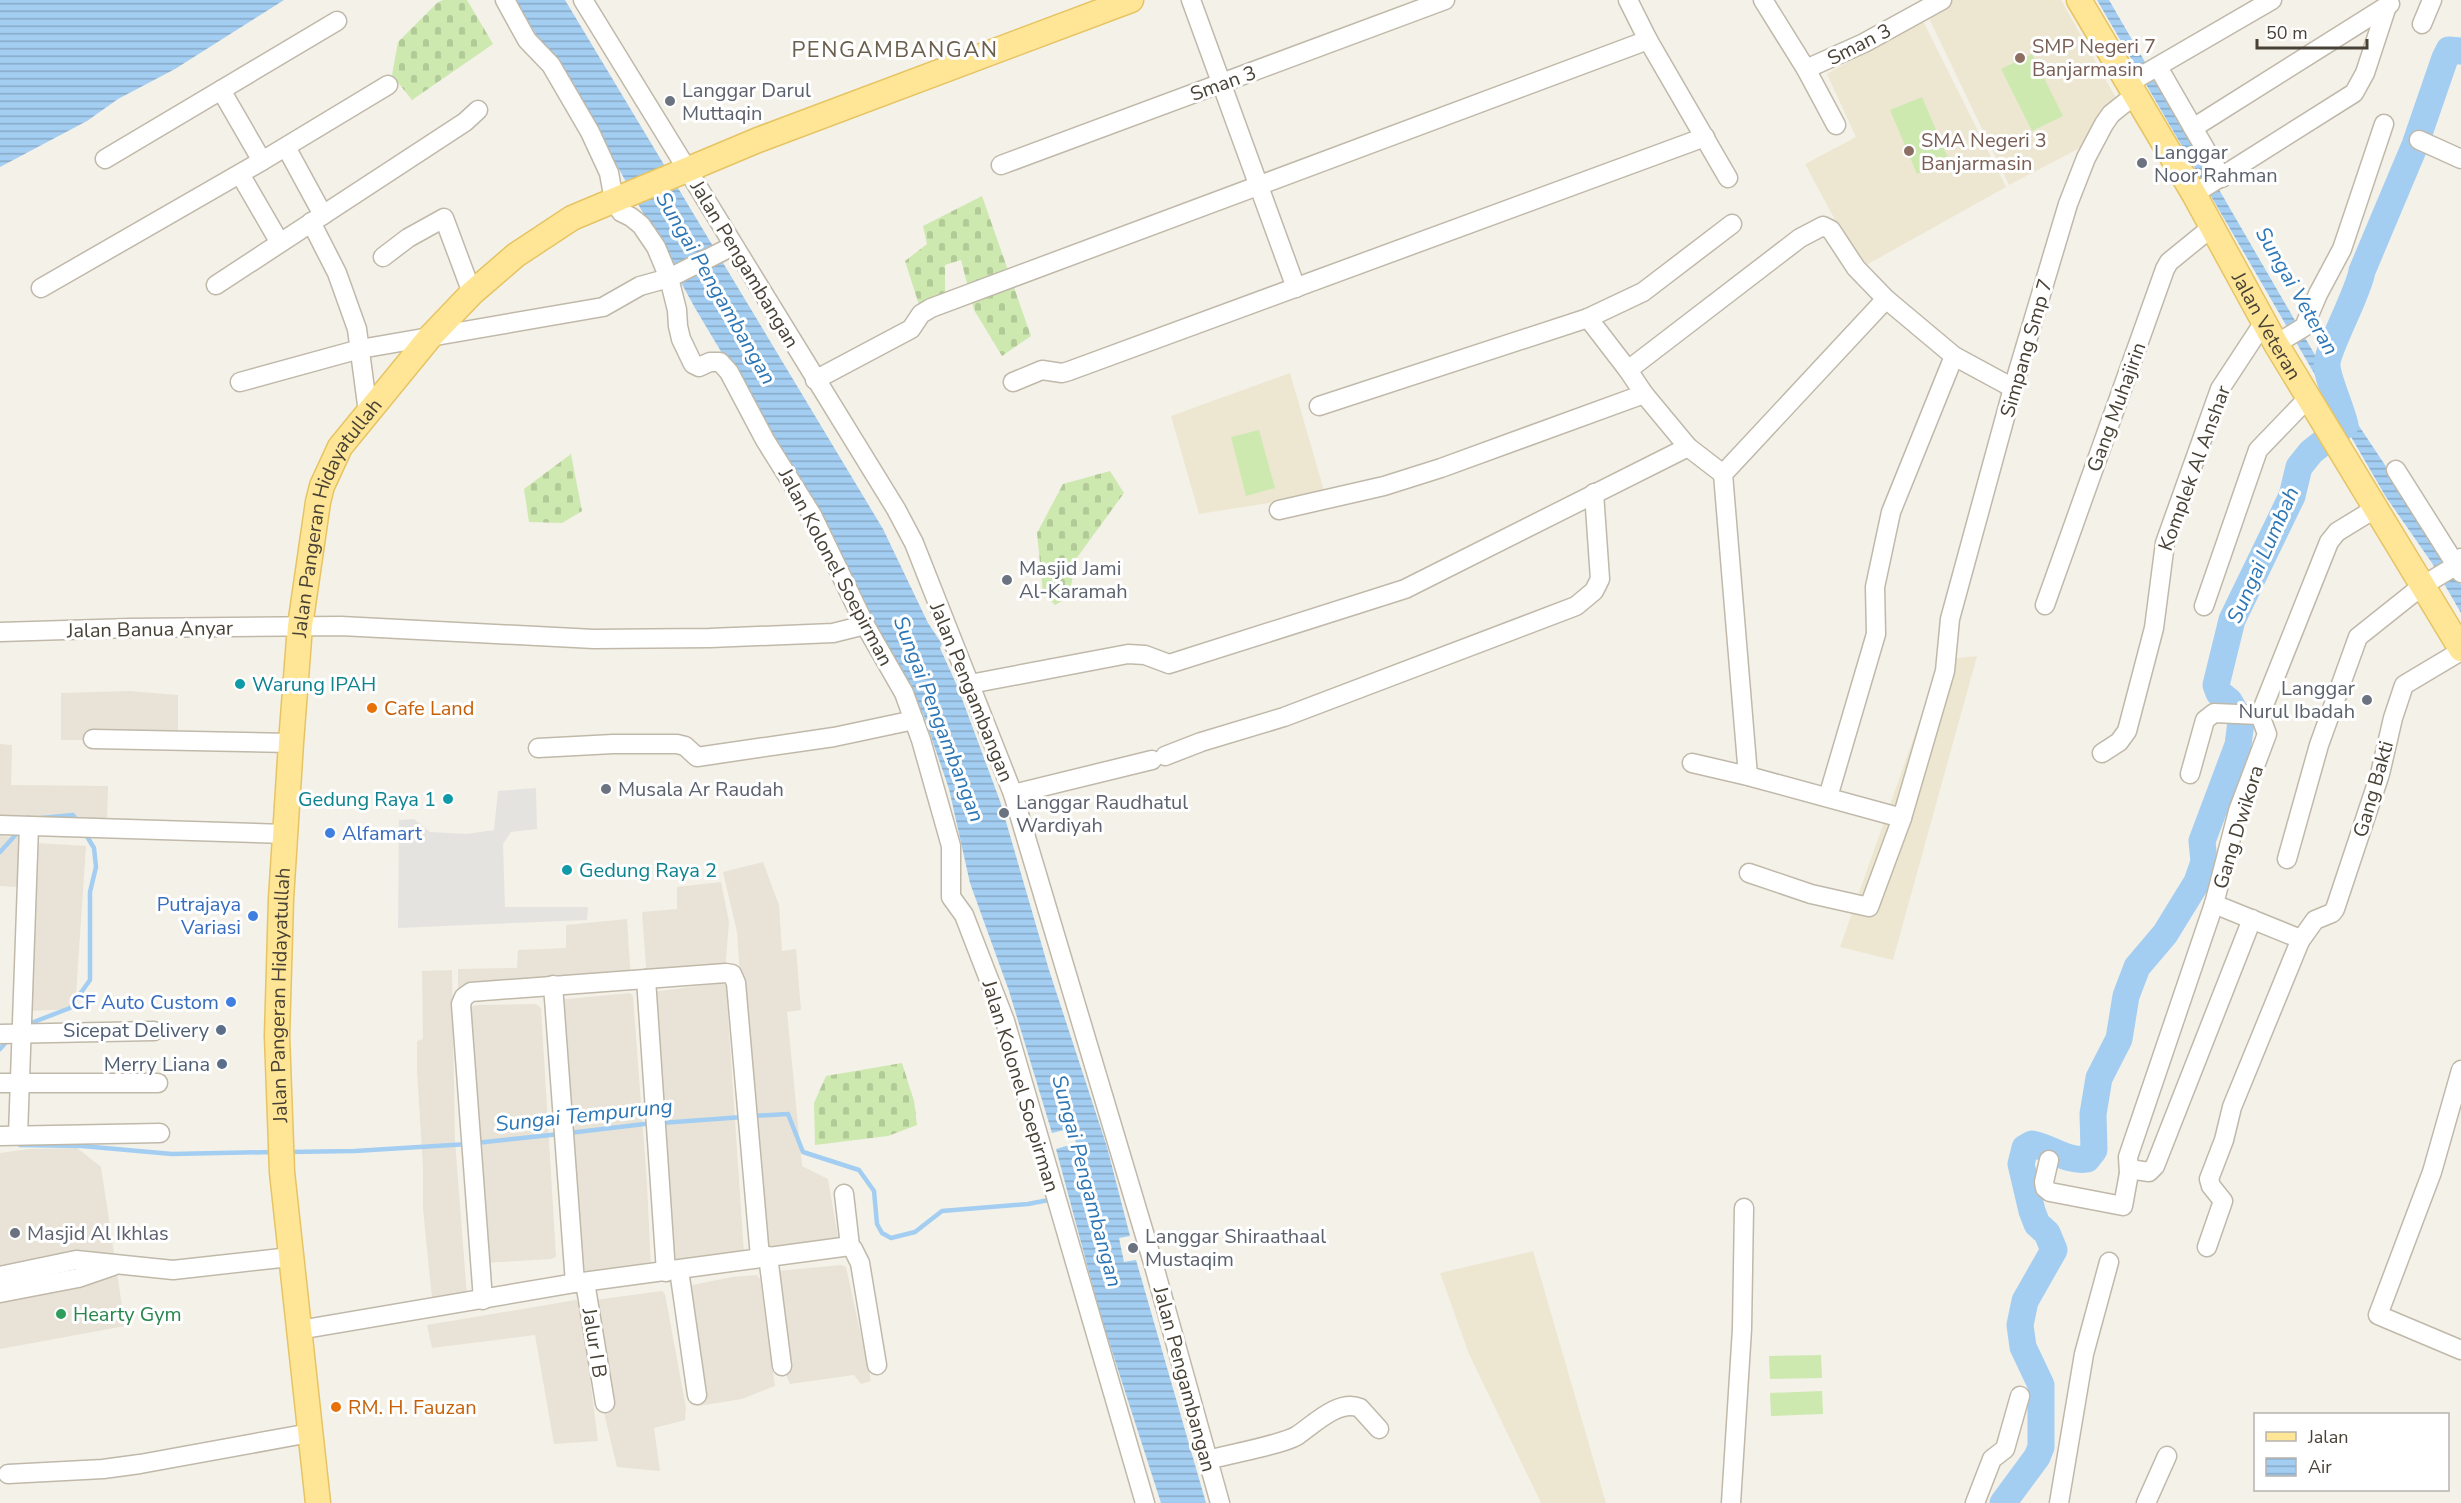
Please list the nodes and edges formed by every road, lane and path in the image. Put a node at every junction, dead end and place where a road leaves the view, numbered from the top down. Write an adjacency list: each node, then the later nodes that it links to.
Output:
1 (504, 0): 38 (street)
2 (583, 0): 32 (street, Jalan Pengambangan)
3 (1131, 0): 32 (main road, Jalan Pangeran Hidayatullah)
4 (1191, 0): 18 (street)
5 (1445, 0): 18 (street, Sman 3)
6 (1628, 0): 15 (street)
7 (1762, 0): 16 (street)
8 (1942, 0): 16 (street, Sman 3)
9 (2079, 0): 17 (main road, Jalan Veteran)
10 (2272, 0): 17 (street, Simpang Smp 7)
11 (2432, 0): 14 (street)
12 (2392, 3): 24 (street); 35 (street)
13 (337, 21): 20 (street)
14 (2422, 24)
15 (1648, 40): 25 (street); 36 (street)
16 (1806, 69): 23 (street)
17 (2143, 78): 24 (street); 37 (main road, Jalan Veteran); 61 (street, Simpang Smp 7)
18 (1222, 83): 31 (street, Sman 3); 36 (street)
19 (388, 85): 27 (street)
20 (221, 90): 28 (street); 30 (street)
21 (478, 110): 39 (street)
22 (2384, 124): 54 (street)
23 (1836, 125)
24 (2193, 128): 35 (street)
25 (1705, 137): 34 (street); 48 (street)
26 (2419, 140): 29 (street)
27 (286, 147): 30 (street); 39 (street)
28 (105, 159)
29 (2461, 159)
30 (262, 161): 33 (street)
31 (1001, 165)
32 (681, 172): 38 (main road, Jalan Pangeran Hidayatullah); 43 (street, Jalan Pengambangan)
33 (240, 174): 42 (street); 47 (street)
34 (1728, 178)
35 (2220, 179): 37 (street)
36 (1259, 185): 48 (street); 58 (street)
37 (2198, 192): 41 (main road, Jalan Veteran)
38 (621, 197): 45 (street, Jalan Kolonel Soepirman); 49 (main road, Jalan Pangeran Hidayatullah)
39 (317, 219): 42 (street); 55 (street)
40 (1732, 224): 51 (street)
41 (2212, 227): 52 (main road, Jalan Veteran); 74 (street, Gang Muhajirin)
42 (280, 243): 46 (street)
43 (726, 249): 45 (street); 58 (street, Jalan Pengambangan)
44 (383, 256): 49 (street)
45 (671, 277): 53 (street); 76 (street, Jalan Kolonel Soepirman)
46 (216, 285)
47 (41, 288)
48 (1296, 288): 60 (street)
49 (472, 293): 53 (main road, Jalan Pangeran Hidayatullah)
50 (1886, 299): 56 (street); 57 (street); 68 (street)
51 (1588, 318): 57 (street); 64 (street)
52 (2264, 322): 54 (main road, Jalan Veteran); 86 (street, Komplek Al Anshar)
53 (430, 337): 55 (street); 65 (main road, Jalan Pangeran Hidayatullah)
54 (2287, 337): 63 (main road, Jalan Veteran)
55 (360, 349): 59 (street); 65 (street)
56 (1954, 356): 61 (street); 91 (street)
57 (1628, 370): 62 (street)
58 (815, 380): 80 (street, Jalan Pengambangan)
59 (240, 382)
60 (1013, 382)
61 (2013, 388): 92 (street, Simpang Smp 7)
62 (1644, 394): 66 (street); 71 (street)
63 (2309, 397): 70 (main road, Jalan Veteran); 75 (street)
64 (1319, 406)
65 (368, 412): 77 (main road, Jalan Pangeran Hidayatullah)
66 (1688, 447): 68 (street); 69 (street)
67 (2396, 470): 72 (street)
68 (1723, 474): 89 (street)
69 (1594, 493): 80 (street); 90 (street)
70 (2376, 508): 73 (main road, Jalan Veteran); 81 (street, Gang Dwikora)
71 (1279, 510)
72 (2458, 566): 73 (street)
73 (2427, 583): 79 (main road, Jalan Veteran); 96 (street)
74 (2045, 605)
75 (2204, 606)
76 (866, 625): 77 (street, Jalan Banua Anyar); 82 (street, Jalan Kolonel Soepirman)
77 (300, 626): 78 (street, Jalan Banua Anyar); 84 (main road, Jalan Pangeran Hidayatullah)
78 (0, 632)
79 (2461, 650): 100 (street, Gang Bakti)
80 (970, 684): 90 (street, Jalan Pengambangan)
81 (2255, 715): 88 (street); 98 (street, Gang Dwikora)
82 (914, 720): 85 (street); 139 (street, Jalan Kolonel Soepirman)
83 (93, 739): 84 (street)
84 (291, 743): 95 (main road, Jalan Pangeran Hidayatullah)
85 (538, 748)
86 (2102, 753)
87 (1692, 764): 89 (street)
88 (2190, 774)
89 (1748, 776): 91 (street)
90 (1013, 794): 136 (street, Jalan Pengambangan)
91 (1828, 797): 92 (street)
92 (1902, 818): 97 (street, Simpang Smp 7)
93 (0, 825): 94 (street)
94 (29, 826): 95 (street); 105 (street)
95 (285, 834): 118 (main road, Jalan Pangeran Hidayatullah)
96 (2287, 859)
97 (1749, 873)
98 (2214, 904): 99 (street); 112 (street, Gang Dwikora)
99 (2252, 919): 100 (street); 112 (street)
100 (2300, 941): 116 (street, Gang Bakti)
101 (646, 979): 102 (street); 117 (street); 121 (street)
102 (553, 985): 123 (street, Jalur I B); 125 (street)
103 (154, 1031): 105 (street)
104 (0, 1034): 105 (street)
105 (20, 1034): 107 (street)
106 (2461, 1070): 127 (street)
107 (9, 1083): 108 (street); 110 (street)
108 (158, 1083)
109 (160, 1132): 110 (street)
110 (9, 1135)
111 (2049, 1160): 112 (street, Gang Dwikora)
112 (2129, 1173)
113 (844, 1194): 115 (street)
114 (1744, 1208): 141 (street)
115 (850, 1246): 117 (street); 128 (street)
116 (2207, 1247)
117 (764, 1256): 121 (street); 129 (street)
118 (290, 1257): 120 (street); 126 (main road, Jalan Pangeran Hidayatullah)
119 (2109, 1262): 143 (street)
120 (120, 1263): 122 (street); 124 (street)
121 (672, 1271): 123 (street); 130 (street)
122 (0, 1276)
123 (580, 1283): 125 (street); 132 (street, Jalur I B)
124 (0, 1293)
125 (483, 1299): 126 (street)
126 (298, 1330): 134 (main road, Jalan Pangeran Hidayatullah)
127 (2461, 1350)
128 (877, 1365)
129 (782, 1366)
130 (697, 1395)
131 (2020, 1396): 142 (street)
132 (605, 1403)
133 (1378, 1429): 136 (street)
134 (310, 1432): 137 (street); 138 (main road, Jalan Pangeran Hidayatullah)
135 (2167, 1456): 144 (street)
136 (1207, 1460): 140 (street, Jalan Pengambangan)
137 (8, 1474)
138 (318, 1503)
139 (1145, 1503)
140 (1220, 1503)
141 (1731, 1503)
142 (1975, 1503)
143 (2059, 1503)
144 (2146, 1503)

